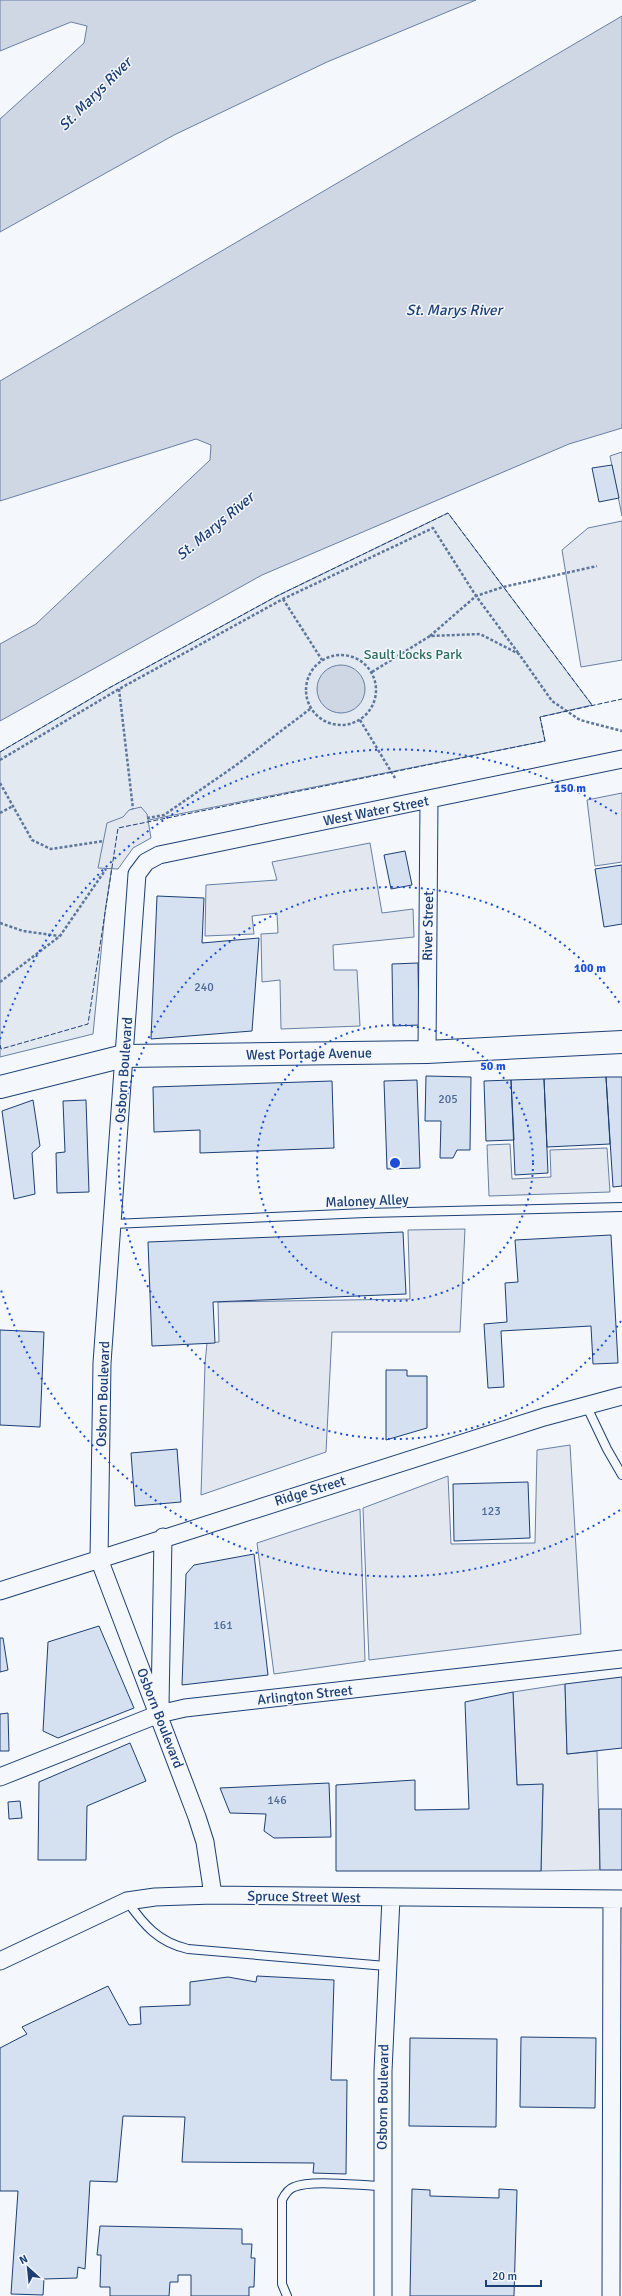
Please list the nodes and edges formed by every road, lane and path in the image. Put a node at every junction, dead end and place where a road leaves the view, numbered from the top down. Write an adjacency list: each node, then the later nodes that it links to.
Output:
1 (597, 566): 2 (path)
2 (476, 596): 3 (path); 4 (path); 5 (path)
3 (282, 599): 6 (path); 8 (path)
4 (430, 636): 5 (path); 7 (path)
5 (519, 654): 11 (path)
6 (322, 660): 7 (path); 9 (path)
7 (372, 672): 10 (path)
8 (119, 689): 13 (path); 18 (path)
9 (310, 710): 10 (path); 20 (path)
10 (360, 720): 14 (path)
11 (622, 731)
12 (622, 759): 16 (street, West Water Street)
13 (0, 760)
14 (395, 778)
15 (0, 782): 17 (path)
16 (429, 800): 23 (street, West Water Street); 28 (street, River Street)
17 (13, 806): 19 (path); 21 (path)
18 (133, 809)
19 (0, 813)
20 (147, 818)
21 (104, 841)
22 (106, 869): 25 (path)
23 (137, 874): 29 (street, Osborn Boulevard)
24 (0, 923): 25 (path)
25 (60, 936): 26 (path)
26 (0, 982)
27 (622, 1042): 28 (street, West Portage Avenue)
28 (427, 1052): 29 (street, West Portage Avenue)
29 (124, 1056): 30 (street, West Portage Avenue); 32 (street, Osborn Boulevard)
30 (0, 1087)
31 (622, 1207): 32 (lane, Maloney Alley)
32 (113, 1224): 37 (street, Osborn Boulevard)
33 (622, 1396): 34 (street, Ridge Street)
34 (586, 1405): 35 (lane); 36 (street, Ridge Street)
35 (622, 1475)
36 (163, 1537): 37 (street, Ridge Street); 40 (street)
37 (100, 1558): 38 (street, Ridge Street); 40 (street, Osborn Boulevard)
38 (0, 1591)
39 (622, 1659): 40 (street, Arlington Street)
40 (159, 1714): 41 (street, Arlington Street); 42 (street, Osborn Boulevard)
41 (0, 1777)
42 (213, 1895): 43 (street, Spruce Street West); 45 (street, Spruce Street West)
43 (391, 1898): 44 (street, Spruce Street West); 47 (street, Osborn Boulevard)
44 (617, 1899): 51 (street)
45 (126, 1901): 46 (street, Spruce Street West); 47 (lane)
46 (0, 1961)
47 (386, 1966): 48 (street, Osborn Boulevard)
48 (383, 2186): 49 (lane); 50 (street, Osborn Boulevard)
49 (287, 2296)
50 (383, 2296)
51 (611, 2296)

